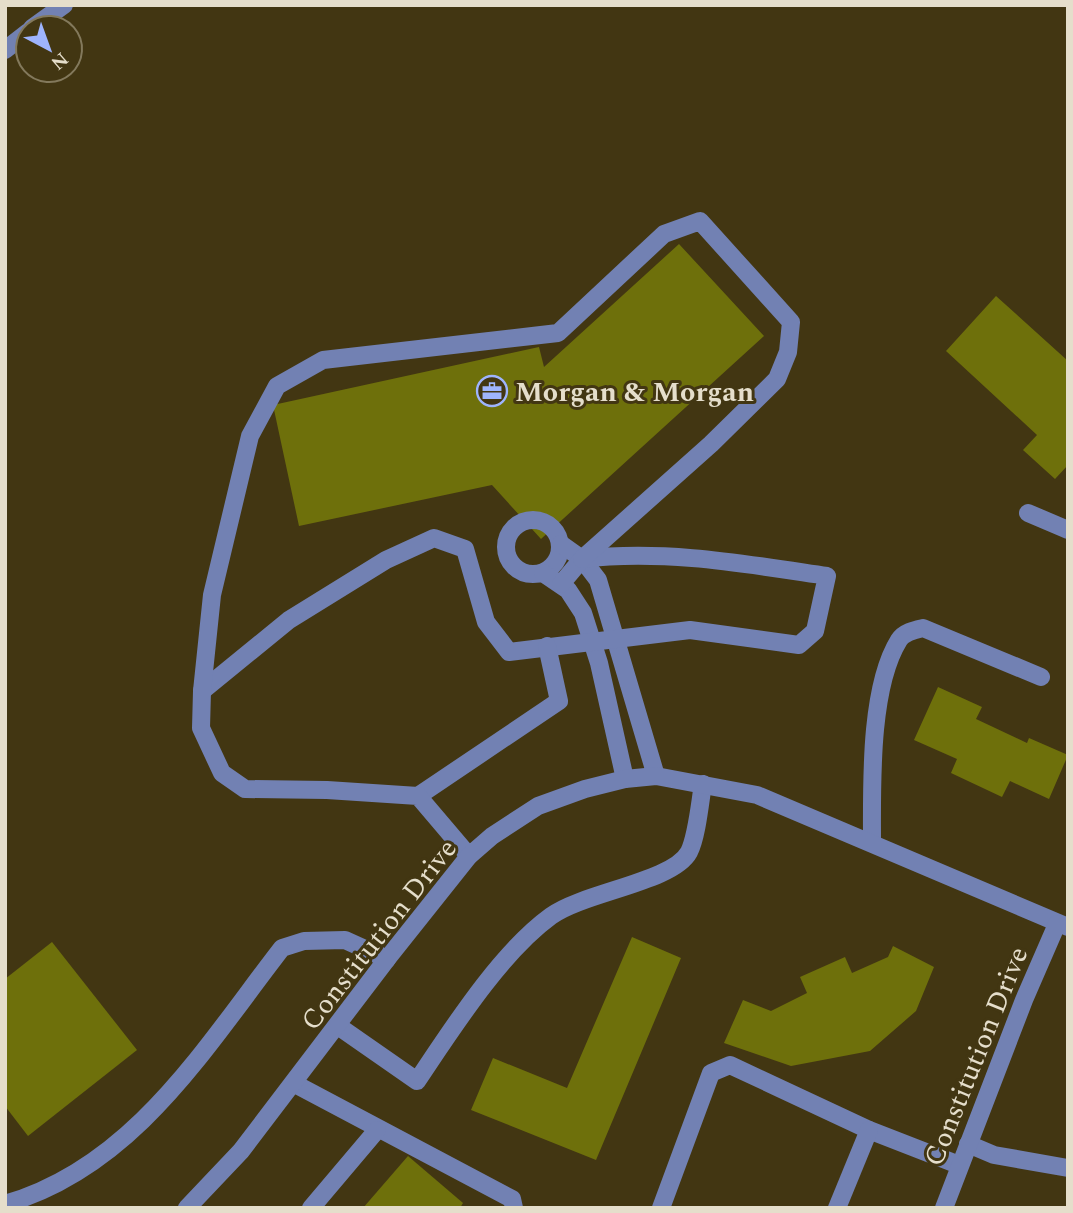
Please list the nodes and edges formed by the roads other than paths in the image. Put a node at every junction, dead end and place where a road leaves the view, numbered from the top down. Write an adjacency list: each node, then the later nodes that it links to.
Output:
1 (1028, 513): 2 (street)
2 (1068, 530)
3 (561, 544): 4 (street); 5 (street); 5 (street)
4 (582, 559): 6 (street); 7 (street); 7 (street); 11 (street)
5 (543, 573): 6 (street)
6 (561, 584): 8 (street)
7 (615, 637): 8 (street); 12 (street)
8 (591, 640): 9 (street); 13 (street)
9 (547, 646): 11 (street); 15 (street)
10 (1041, 677): 16 (street)
11 (202, 691): 15 (street)
12 (656, 776): 13 (street, Constitution Drive); 14 (street, Constitution Drive)
13 (625, 779): 17 (street, Constitution Drive)
14 (704, 784): 16 (street, Constitution Drive); 20 (street)
15 (418, 796): 17 (street)
16 (872, 843): 18 (street, Constitution Drive)
17 (470, 856): 19 (street, Constitution Drive)
18 (1062, 925): 24 (street, Constitution Drive)
19 (387, 959): 20 (street, Constitution Drive); 27 (street)
20 (338, 1026): 21 (street, Constitution Drive)
21 (295, 1084): 22 (street); 28 (street, Constitution Drive)
22 (377, 1129): 29 (street); 30 (street)
23 (869, 1130): 25 (street); 31 (street); 32 (street)
24 (968, 1144): 25 (street, Constitution Drive); 26 (street)
25 (959, 1166): 33 (street, Constitution Drive)
26 (1068, 1168)
27 (5, 1204)
28 (187, 1208)
29 (311, 1208)
30 (514, 1208)
31 (662, 1208)
32 (837, 1208)
33 (944, 1208)

